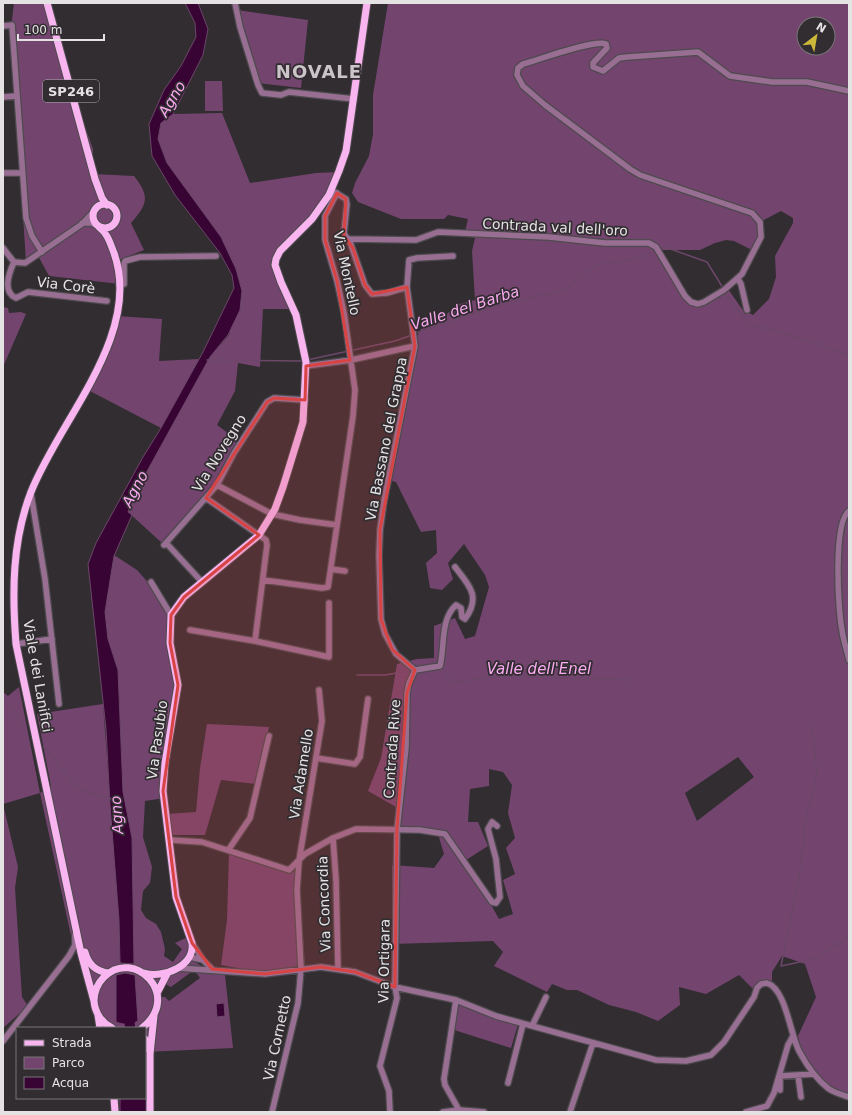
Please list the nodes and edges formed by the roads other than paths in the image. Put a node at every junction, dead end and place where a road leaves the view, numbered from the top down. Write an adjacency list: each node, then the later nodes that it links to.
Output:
1 (47, 3): 11 (main road, Viale dei Lanifici / SP246)
2 (234, 3): 8 (street)
3 (367, 3): 8 (main road)
4 (3, 26): 6 (street)
5 (849, 91): 25 (street, Contrada val dell'oro)
6 (17, 96): 7 (street); 9 (street)
7 (3, 97)
8 (354, 99): 12 (main road)
9 (22, 172): 10 (street); 20 (street)
10 (3, 173)
11 (95, 179): 13 (main road, Viale dei Lanifici / SP246); 14 (main road, Viale dei Lanifici / SP246)
12 (334, 192): 18 (street); 31 (street, Via Montello); 32 (main road)
13 (107, 205): 14 (main road); 16 (main road, Viale dei Lanifici / SP246)
14 (96, 209): 15 (street); 17 (main road, Viale dei Lanifici / SP246)
15 (82, 224): 17 (street); 20 (street)
16 (114, 224): 17 (main road); 23 (main road, Viale dei Lanifici)
17 (98, 226): 23 (main road, Viale dei Lanifici)
18 (349, 239): 25 (street, Contrada val dell'oro); 27 (street)
19 (3, 248): 24 (street)
20 (42, 252): 24 (street)
21 (216, 256): 26 (street)
22 (453, 256): 27 (street)
23 (116, 258): 26 (main road, Viale dei Lanifici)
24 (14, 262): 28 (street, Via Corè)
25 (738, 279): 29 (street)
26 (119, 284): 35 (main road, Viale dei Lanifici)
27 (407, 287): 30 (street)
28 (107, 302)
29 (747, 310)
30 (415, 346): 31 (street, Via Bassano del Grappa); 55 (street, Via Bassano del Grappa)
31 (350, 358): 32 (street, Via Bassano del Grappa); 40 (street, Via Montello)
32 (306, 361): 33 (main road)
33 (305, 400): 34 (street, Via Novegno); 38 (main road)
34 (216, 485): 36 (street, Via Novegno); 38 (street)
35 (31, 492): 51 (street); 53 (main road, Viale dei Lanifici)
36 (206, 498): 41 (street); 47 (street, Via Novegno)
37 (847, 513): 39 (street); 54 (street)
38 (272, 514): 40 (street); 41 (main road)
39 (849, 520)
40 (337, 525): 43 (street, Via Montello)
41 (259, 535): 45 (street); 47 (main road)
42 (455, 567): 55 (street)
43 (330, 569): 44 (street); 45 (street, Via Montello)
44 (345, 571)
45 (263, 580): 52 (street)
46 (151, 582): 49 (street)
47 (202, 582): 49 (main road)
48 (329, 603): 52 (street)
49 (171, 614): 64 (main road, Via Pasubio)
50 (190, 630): 52 (street)
51 (52, 639): 53 (street); 58 (street)
52 (255, 641)
53 (16, 644): 67 (main road, Viale dei Lanifici)
54 (849, 660)
55 (415, 670): 62 (street, Contrada Rive)
56 (319, 690): 60 (street, Via Adamello)
57 (368, 699): 60 (street)
58 (59, 704)
59 (269, 736): 65 (street)
60 (316, 758): 66 (street, Via Adamello)
61 (494, 822): 62 (street, Via Concordia)
62 (397, 830): 63 (street, Via Concordia); 80 (street, Via Ortigara)
63 (333, 838): 66 (street, Via Concordia); 75 (street, Via Concordia)
64 (170, 840): 65 (street, Via Concordia); 68 (main road, Via Pasubio)
65 (229, 850): 66 (street, Via Concordia)
66 (299, 861): 74 (street, Via Cornetto)
67 (76, 926): 69 (main road, Viale dei Lanifici); 70 (street); 77 (main road, Viale dei Lanifici)
68 (192, 943): 71 (main road, Via Pasubio); 72 (street)
69 (81, 953): 70 (street); 84 (main road, Viale dei Lanifici)
70 (69, 956): 93 (street)
71 (190, 957): 72 (street); 73 (main road)
72 (203, 960): 76 (street)
73 (176, 968): 76 (street); 79 (main road)
74 (301, 969): 75 (street); 76 (street); 108 (street, Via Cornetto)
75 (338, 969): 80 (street)
76 (212, 970)
77 (108, 973): 78 (main road); 84 (main road)
78 (144, 973): 79 (main road); 81 (main road)
79 (167, 974): 81 (main road)
80 (395, 987): 83 (street); 109 (street, Via Ortigara)
81 (157, 993): 86 (main road)
82 (546, 997): 89 (street)
83 (456, 1000): 87 (street); 105 (street)
84 (94, 1001): 85 (main road, Viale dei Lanifici)
85 (97, 1013): 90 (main road); 91 (main road)
86 (154, 1015): 88 (main road); 96 (main road)
87 (523, 1024): 89 (street); 100 (street)
88 (144, 1026)
89 (532, 1026): 95 (street)
90 (100, 1027)
91 (111, 1027)
92 (793, 1036): 95 (street); 97 (street); 99 (street)
93 (3, 1041)
94 (146, 1042): 96 (main road)
95 (593, 1043): 112 (street)
96 (150, 1054): 107 (main road)
97 (814, 1074): 98 (street); 103 (street)
98 (798, 1075): 99 (street); 102 (street)
99 (780, 1076): 101 (street); 113 (street)
100 (508, 1083)
101 (780, 1090)
102 (800, 1097)
103 (849, 1097)
104 (114, 1099): 106 (main road)
105 (459, 1110): 110 (street); 111 (street)
106 (115, 1112)
107 (150, 1112)
108 (272, 1112)
109 (390, 1112)
110 (443, 1112)
111 (484, 1112)
112 (570, 1112)
113 (746, 1112)

